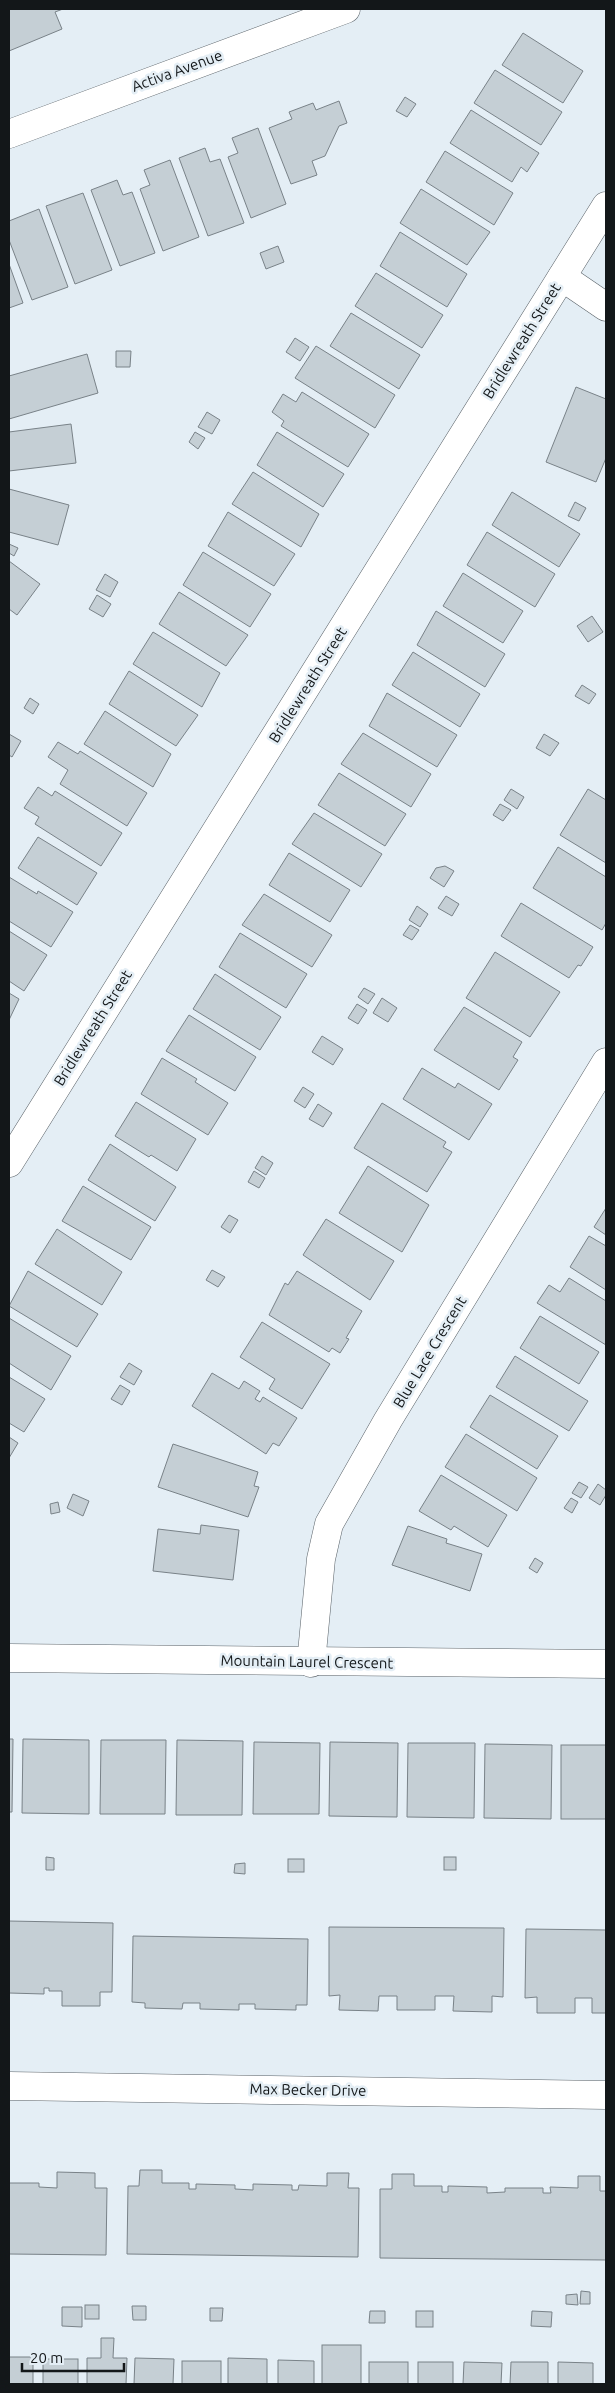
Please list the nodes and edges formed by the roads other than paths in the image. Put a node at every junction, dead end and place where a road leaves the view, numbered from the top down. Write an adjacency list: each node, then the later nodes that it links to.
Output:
1 (340, 10): 2 (street, Activa Avenue)
2 (9, 134)
3 (606, 206): 4 (street, Bridlewreath Street)
4 (562, 277): 5 (street); 7 (street, Bridlewreath Street)
5 (606, 308)
6 (606, 1062): 9 (street, Blue Lace Crescent)
7 (9, 1164)
8 (9, 1658): 9 (street, Mountain Laurel Crescent)
9 (312, 1662): 10 (street, Mountain Laurel Crescent)
10 (606, 1664)
11 (9, 2086): 12 (street, Max Becker Drive)
12 (606, 2095)

